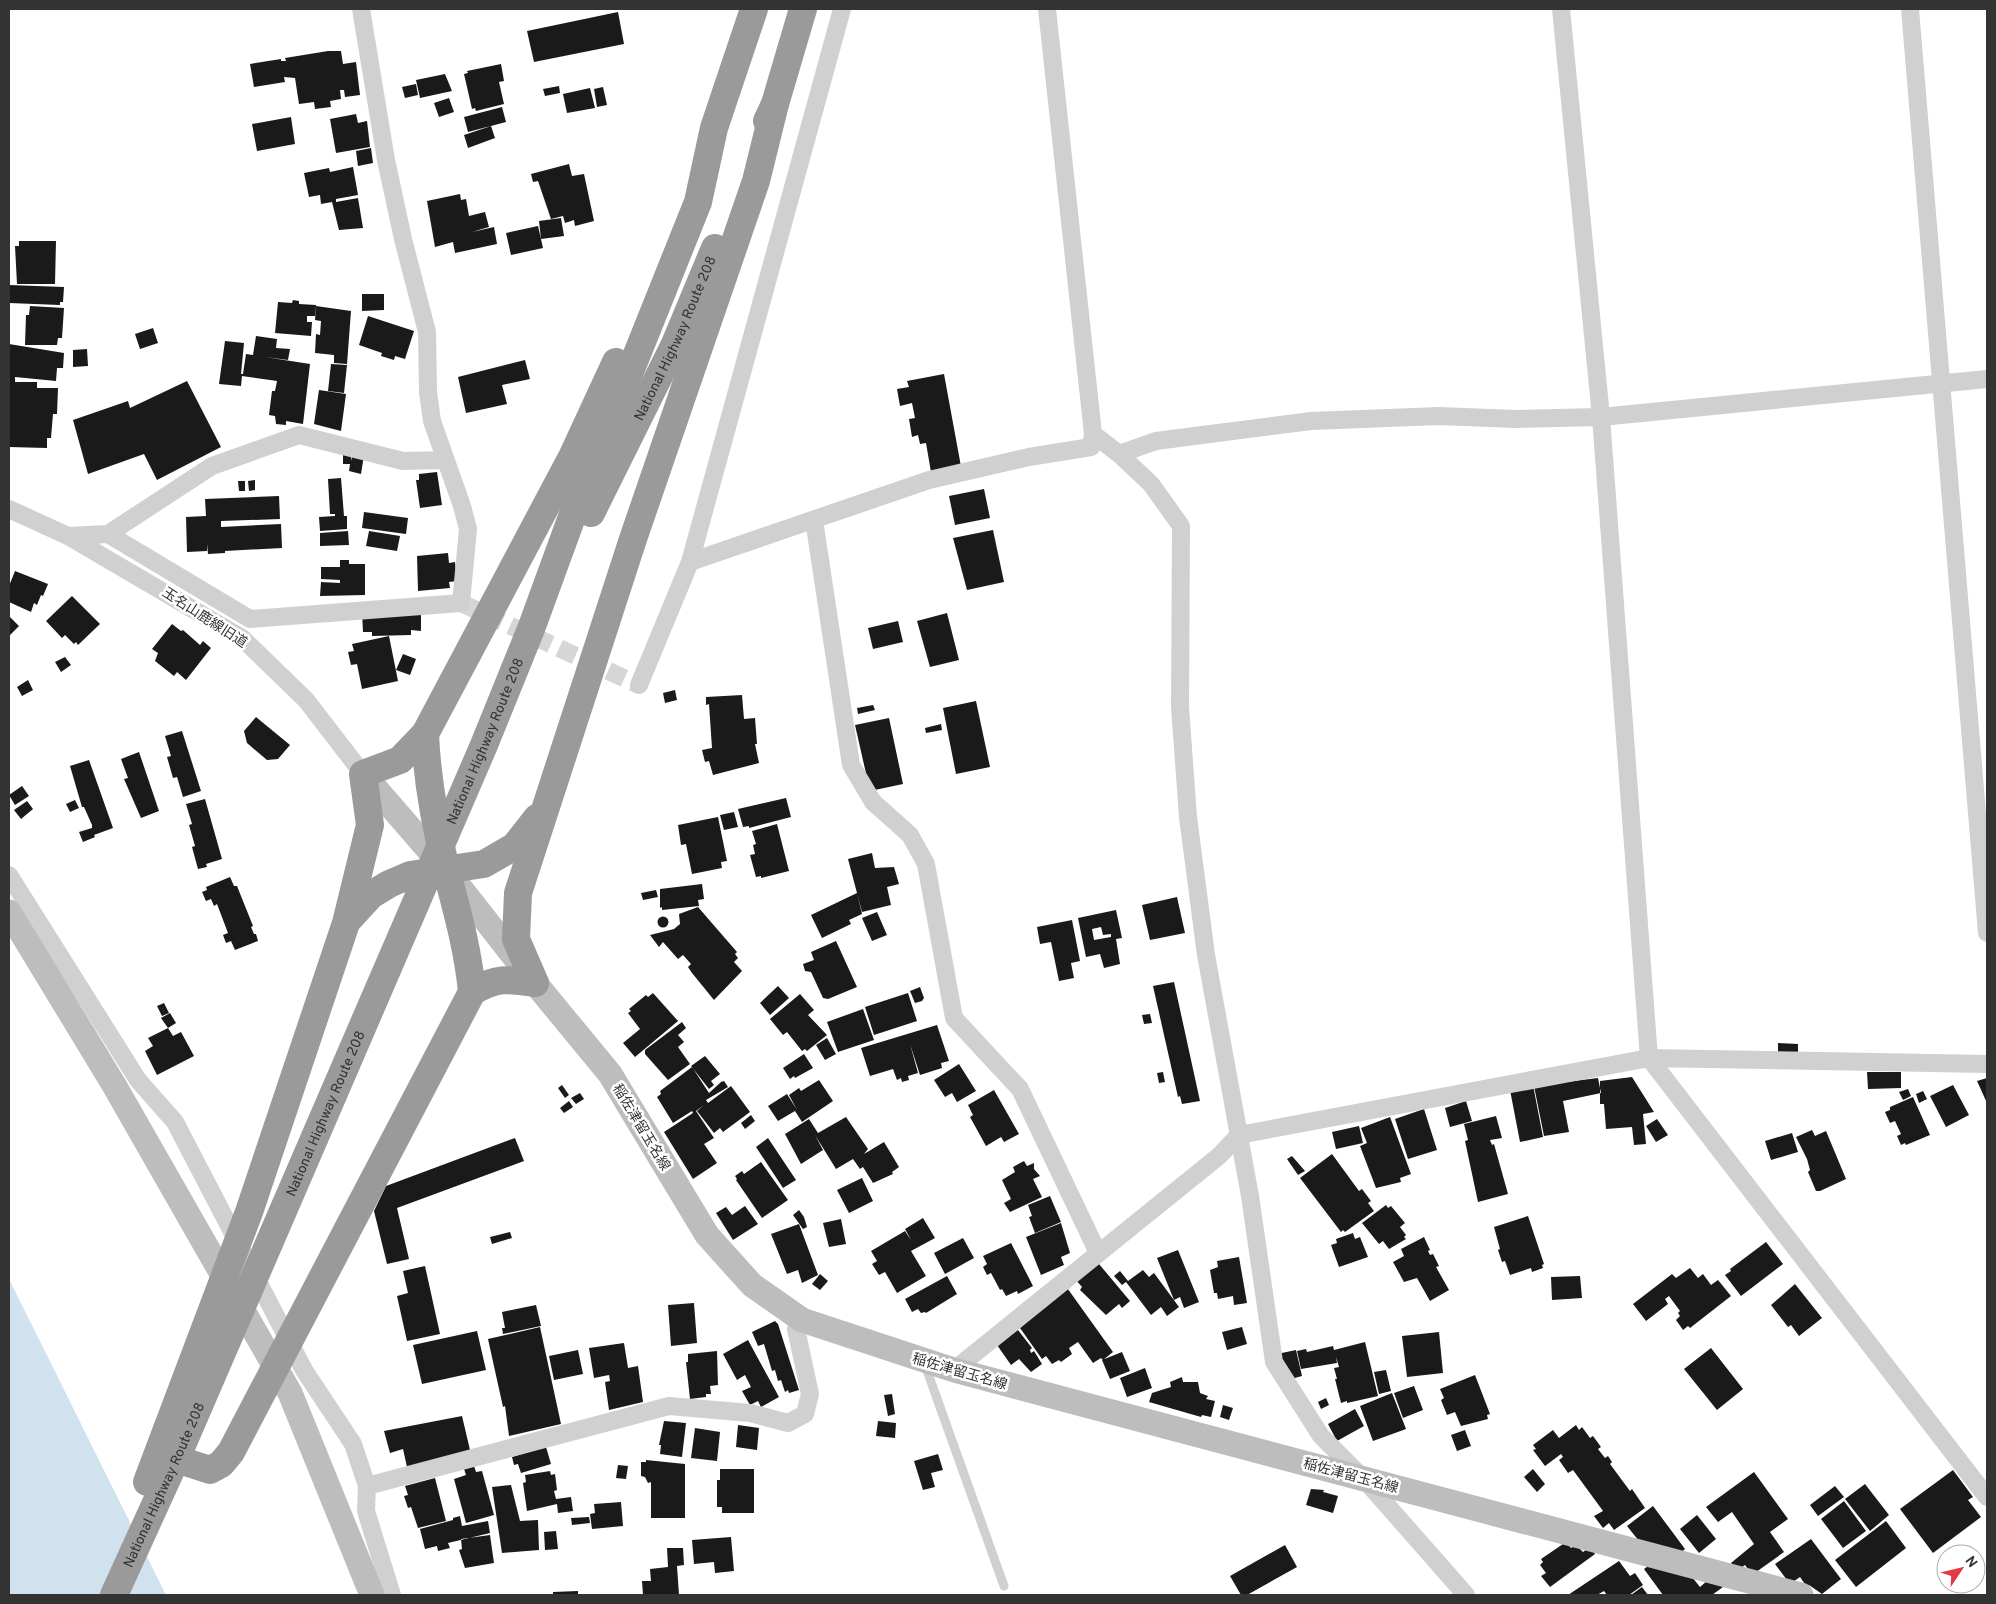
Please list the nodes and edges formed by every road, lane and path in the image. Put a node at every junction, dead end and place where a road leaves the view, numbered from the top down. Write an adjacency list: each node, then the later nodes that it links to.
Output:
1 (361, 9): 15 (street)
2 (754, 9): 9 (highway, National Highway Route 208)
3 (804, 9): 8 (highway, National Highway Route 208)
4 (842, 9): 20 (street)
5 (1047, 9): 13 (street)
6 (1561, 9): 12 (street)
7 (1910, 9): 11 (street)
8 (775, 104): 21 (highway, National Highway Route 208); 25 (highway)
9 (714, 128): 21 (highway, National Highway Route 208); 23 (highway)
10 (1987, 379): 11 (street)
11 (1941, 383): 12 (street); 30 (street)
12 (1601, 417): 14 (street); 33 (street)
13 (1093, 434): 14 (street); 17 (street)
14 (1119, 454): 35 (street)
15 (445, 460): 18 (street); 18 (street)
16 (9, 508): 19 (street, 玉名山鹿線旧道)
17 (814, 520): 20 (street); 36 (street)
18 (108, 534): 19 (street)
19 (68, 536): 24 (street, 玉名山鹿線旧道)
20 (690, 562): 22 (street)
21 (531, 629): 40 (highway, National Highway Route 208)
22 (639, 685)
23 (425, 734): 24 (highway); 26 (highway)
24 (363, 774): 26 (main road, 稲佐津留玉名線); 29 (highway)
25 (548, 804): 26 (highway); 31 (highway)
26 (446, 871): 29 (highway); 31 (main road, 稲佐津留玉名線); 32 (highway)
27 (9, 874): 42 (street)
28 (9, 912): 46 (main road)
29 (346, 923): 44 (highway)
30 (1987, 933)
31 (535, 983): 32 (highway); 37 (main road, 稲佐津留玉名線)
32 (472, 992): 40 (highway)
33 (1648, 1058): 34 (street); 35 (street); 43 (street)
34 (1987, 1064)
35 (1239, 1134): 36 (street); 41 (street)
36 (1098, 1253): 39 (street)
37 (802, 1320): 38 (main road, 稲佐津留玉名線); 42 (street)
38 (924, 1362): 39 (main road, 稲佐津留玉名線); 45 (lane)
39 (954, 1370): 41 (main road, 稲佐津留玉名線)
40 (176, 1459): 44 (highway, National Highway Route 208)
41 (1364, 1479): 48 (street); 49 (main road, 稲佐津留玉名線)
42 (368, 1486): 47 (street)
43 (1987, 1497)
44 (119, 1584)
45 (1004, 1586)
46 (372, 1595)
47 (392, 1595)
48 (1466, 1595)
49 (1801, 1595)

